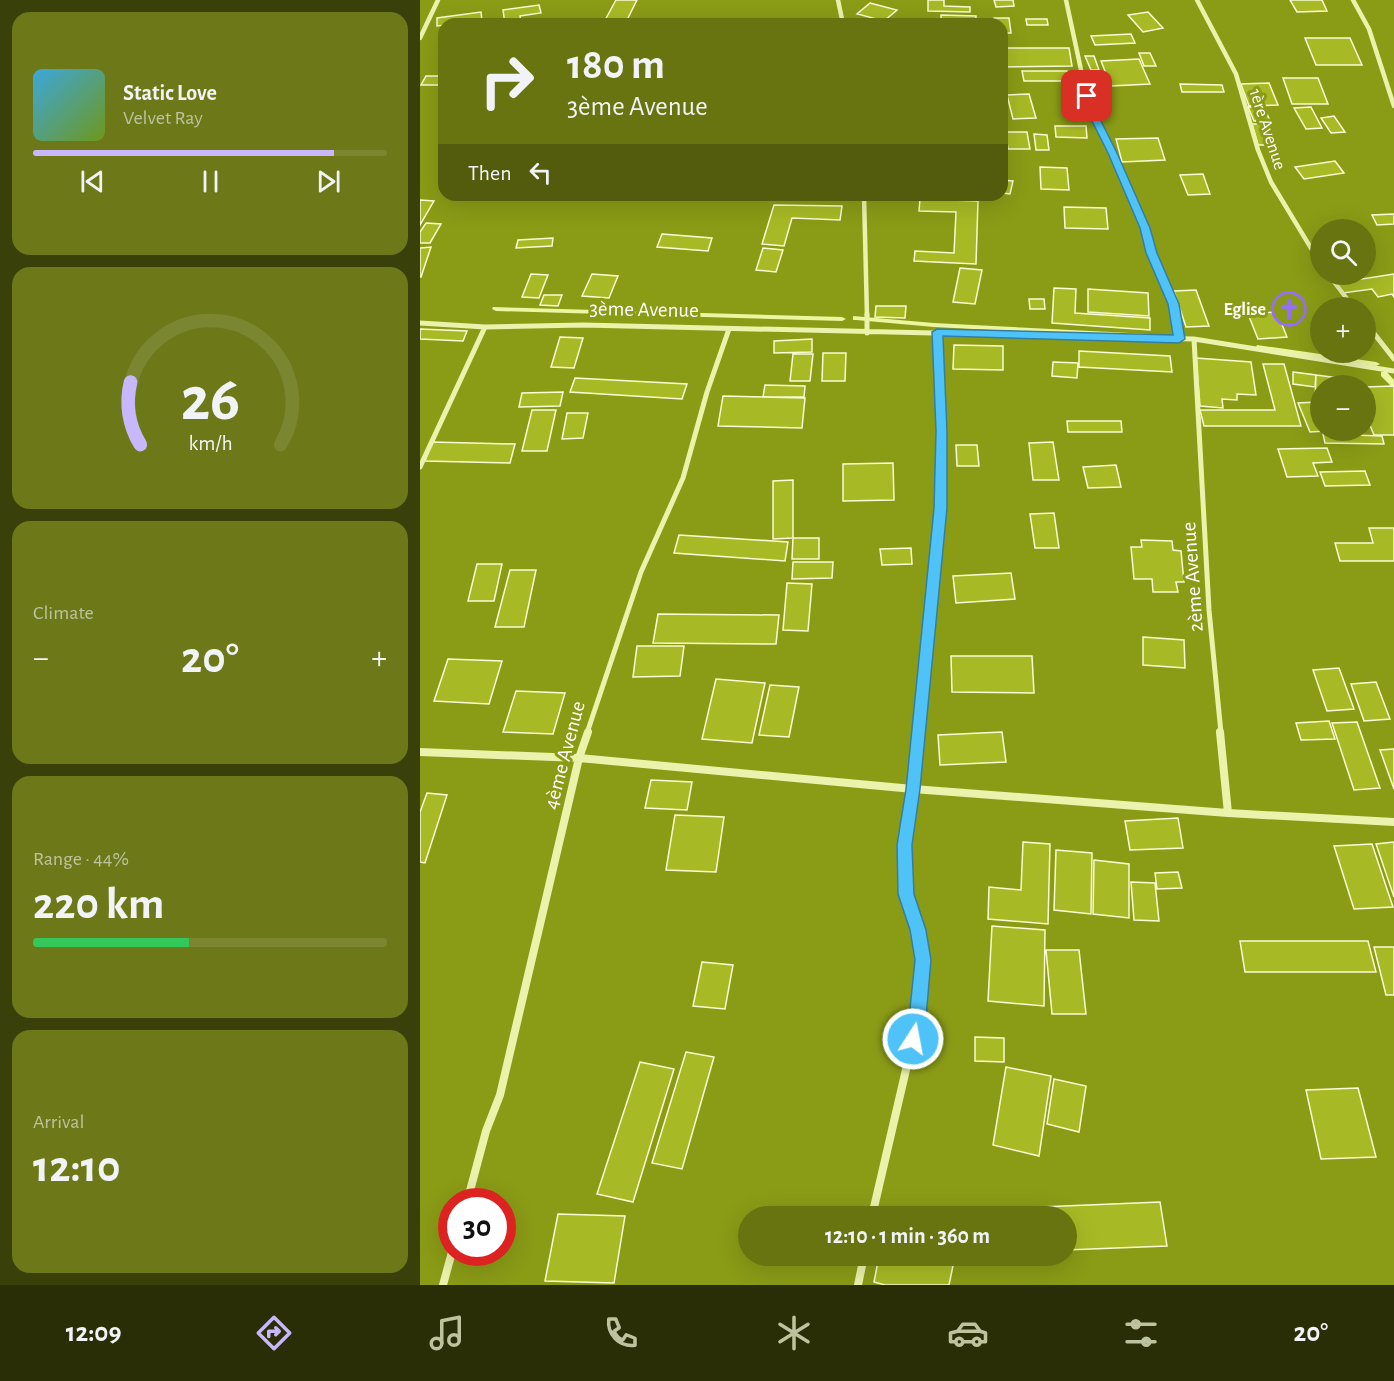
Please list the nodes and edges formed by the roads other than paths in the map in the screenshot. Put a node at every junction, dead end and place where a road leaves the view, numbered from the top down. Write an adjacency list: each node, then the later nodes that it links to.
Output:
1 (438, 0): 7 (street)
2 (838, 0): 6 (street)
3 (1066, 0): 19 (street)
4 (1197, 0): 10 (street, 1ère Avenue)
5 (1353, 0): 8 (street)
6 (842, 18)
7 (420, 38)
8 (1394, 106)
9 (864, 201): 17 (street)
10 (1310, 246)
11 (1336, 285): 12 (street)
12 (1346, 297)
13 (420, 323): 14 (street, 3ème Avenue)
14 (485, 327): 15 (street, 3ème Avenue); 23 (street)
15 (729, 329): 17 (street, 3ème Avenue); 25 (street, 4ème Avenue)
16 (937, 332): 17 (street, 3ème Avenue); 19 (street, 3ème Avenue); 26 (street)
17 (867, 333)
18 (1376, 336): 21 (street)
19 (1179, 339): 20 (street, 3ème Avenue)
20 (1194, 339): 22 (street, 3ème Avenue); 27 (street, 2ème Avenue)
21 (1394, 358)
22 (1394, 370)
23 (420, 467)
24 (420, 752): 25 (street)
25 (579, 758): 26 (street); 29 (street, 4ème Avenue)
26 (913, 789): 27 (street); 30 (street)
27 (1228, 813): 28 (street)
28 (1394, 822)
29 (471, 1188)
30 (874, 1206)
31 (448, 1266): 33 (street)
32 (862, 1266): 34 (street)
33 (443, 1285)
34 (858, 1285)

